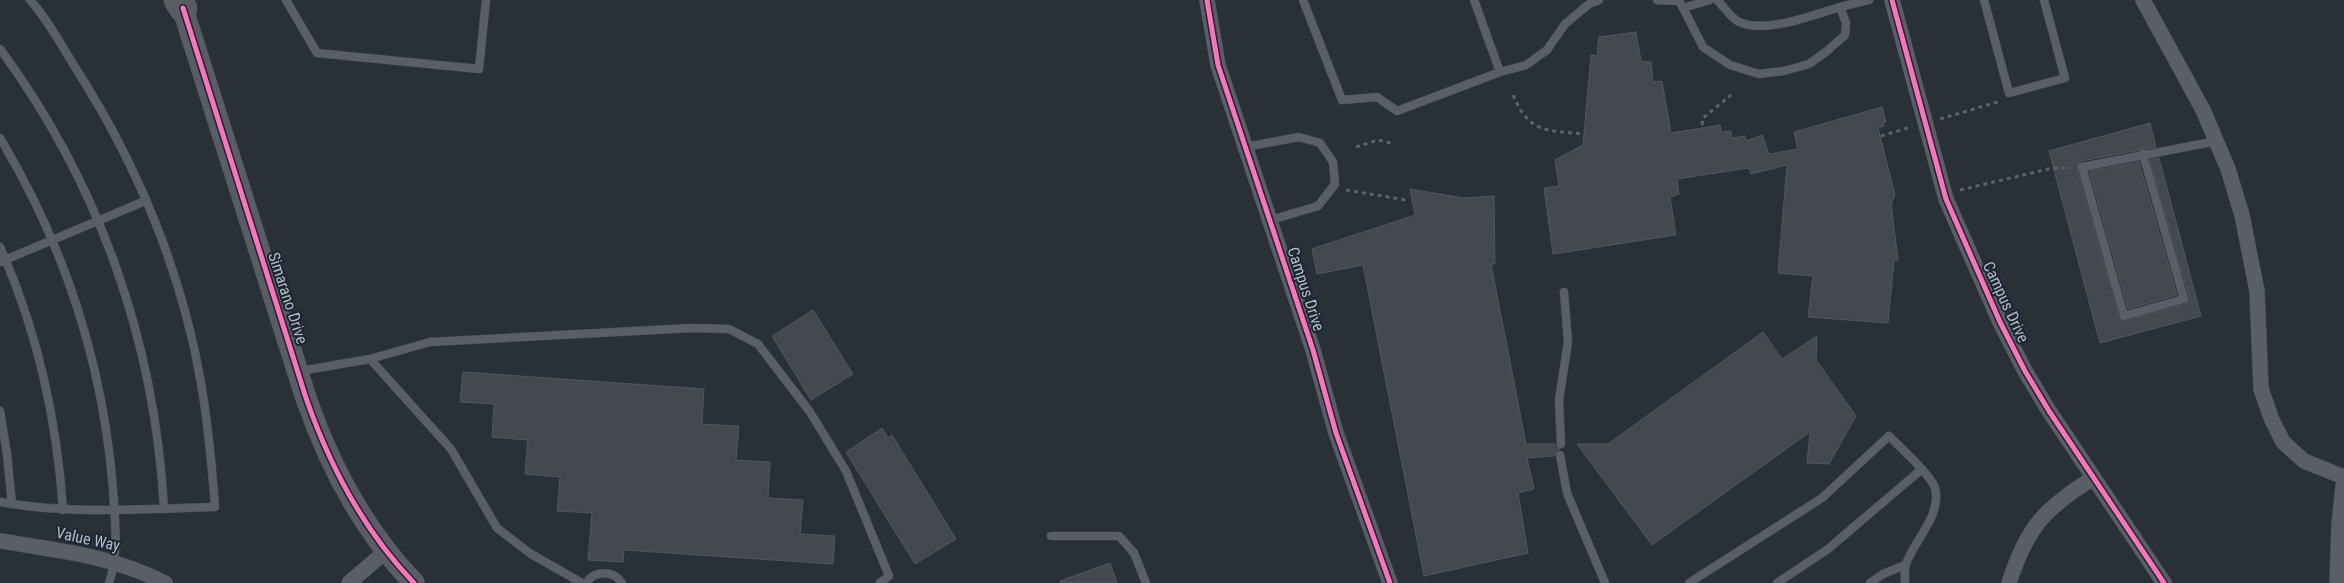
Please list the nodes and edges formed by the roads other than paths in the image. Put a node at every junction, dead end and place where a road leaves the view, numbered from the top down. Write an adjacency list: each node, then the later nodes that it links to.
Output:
1 (30, 0): 25 (lane)
2 (286, 0): 3 (lane)
3 (486, 0)
4 (1207, 0): 23 (street, Campus Drive)
5 (1303, 0): 20 (lane)
6 (1474, 0): 20 (lane)
7 (1599, 0): 20 (lane)
8 (1656, 0): 17 (lane)
9 (1710, 0): 17 (lane)
10 (1717, 0): 18 (lane)
11 (1869, 0): 18 (lane)
12 (1892, 0): 38 (street, Campus Drive)
13 (1984, 0): 14 (lane)
14 (2044, 0)
15 (2143, 0): 22 (street)
16 (180, 3): 33 (street, Simarano Drive)
17 (1680, 3): 18 (lane)
18 (1840, 8)
19 (0, 49): 26 (lane)
20 (1500, 72)
21 (0, 138): 28 (lane)
22 (2217, 141): 24 (lane); 39 (street)
23 (1245, 147): 27 (street, Campus Drive); 27 (lane)
24 (2143, 154): 24 (lane)
25 (146, 201): 26 (lane); 42 (lane)
26 (99, 220): 28 (lane); 42 (lane)
27 (1271, 220): 59 (street, Campus Drive)
28 (52, 240): 30 (lane); 44 (lane)
29 (0, 248): 30 (lane)
30 (3, 261): 43 (lane)
31 (1564, 292): 35 (lane)
32 (370, 359): 33 (lane); 54 (lane); 57 (lane)
33 (298, 371): 47 (street, Simarano Drive)
34 (0, 411): 41 (lane)
35 (1561, 444)
36 (1560, 455): 60 (lane)
37 (1922, 469): 49 (lane); 61 (lane); 62 (lane)
38 (2093, 478): 65 (street); 66 (street, Campus Drive)
39 (2344, 478): 67 (street)
40 (0, 502): 41 (lane)
41 (12, 504): 43 (lane)
42 (164, 509): 44 (lane)
43 (63, 510): 44 (lane)
44 (115, 510): 48 (lane)
45 (1051, 536): 58 (lane)
46 (0, 541): 48 (street, Value Way)
47 (386, 552): 50 (street, Simarano Drive); 53 (street)
48 (113, 561): 51 (lane); 52 (street, Value Way)
49 (1905, 565): 63 (lane); 64 (lane)
50 (404, 580)
51 (110, 583)
52 (165, 583)
53 (348, 583)
54 (582, 583)
55 (586, 583): 56 (lane)
56 (622, 583)
57 (880, 583)
58 (1146, 583)
59 (1390, 583)
60 (1605, 583)
61 (1689, 583)
62 (1777, 583)
63 (1870, 583)
64 (1905, 583)
65 (2009, 583)
66 (2164, 583)
67 (2337, 583)

